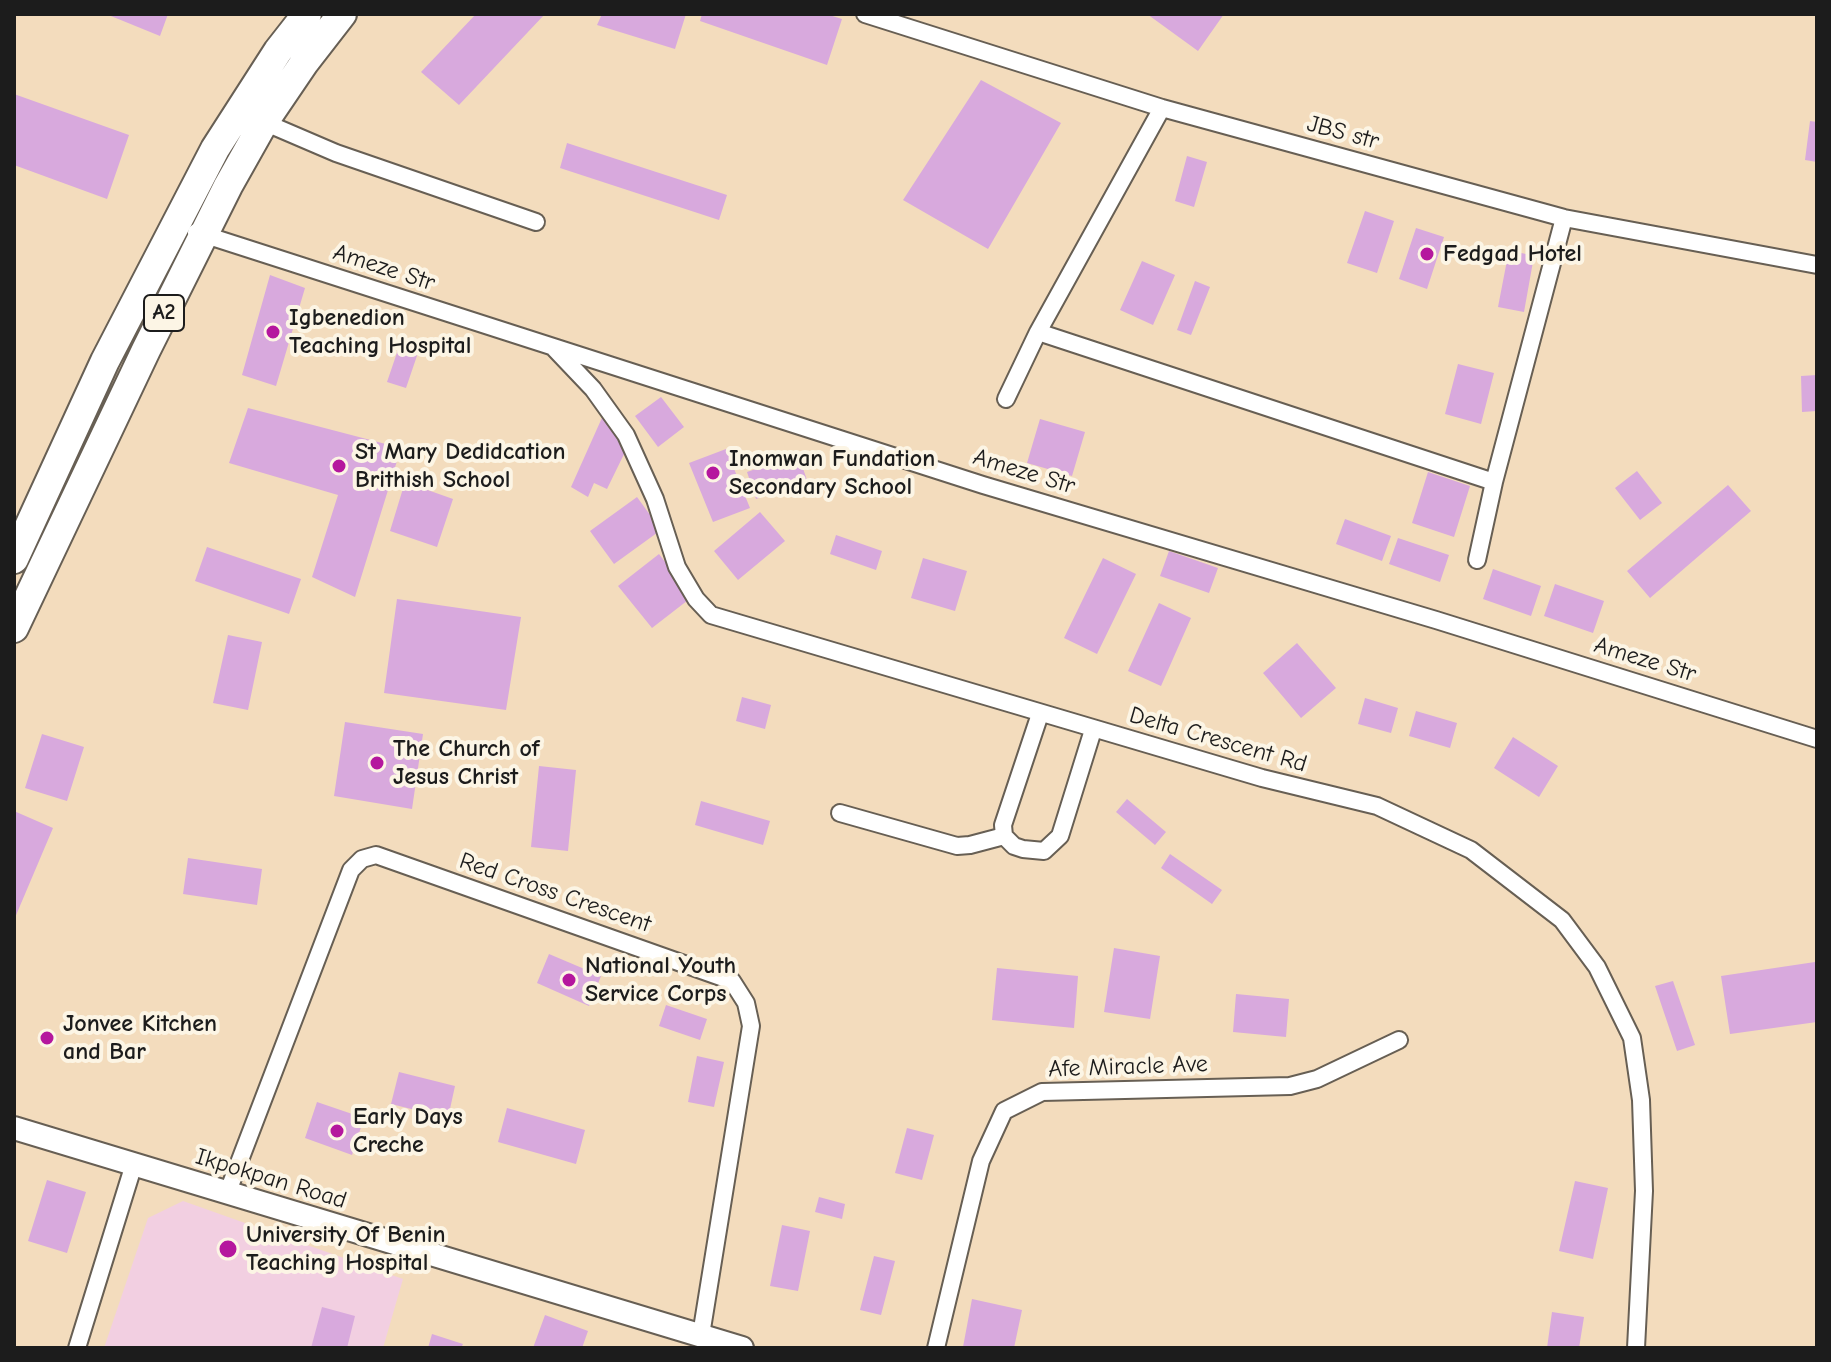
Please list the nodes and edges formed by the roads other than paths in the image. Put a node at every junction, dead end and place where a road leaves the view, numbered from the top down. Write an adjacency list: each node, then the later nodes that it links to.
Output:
1 (307, 14): 5 (highway, A2)
2 (342, 14): 5 (highway, A2)
3 (865, 14): 4 (street, JBS str)
4 (1162, 108): 6 (street, JBS str); 11 (street)
5 (251, 117): 7 (street); 8 (highway, A2); 9 (highway, A2)
6 (1564, 218): 10 (street, JBS str); 14 (street)
7 (536, 222)
8 (177, 223): 9 (street, Ameze Str); 15 (highway, A2)
9 (203, 236): 12 (street, Ameze Str); 17 (highway, A2)
10 (1817, 265)
11 (1038, 332): 13 (street); 14 (street)
12 (553, 346): 18 (street, Delta Crescent Rd); 20 (street, Ameze Str)
13 (1006, 399)
14 (1494, 482): 16 (street)
15 (14, 559)
16 (1477, 560)
17 (14, 628)
18 (1040, 714): 19 (street, Delta Crescent Rd); 22 (street)
19 (1093, 730): 22 (street); 31 (street, Delta Crescent Rd)
20 (1817, 739)
21 (840, 813): 22 (street)
22 (1004, 830)
23 (1399, 1040): 30 (street, Afe Miracle Ave)
24 (14, 1128): 25 (street, Ikpokpan Road)
25 (134, 1164): 26 (street, Ikpokpan Road); 28 (street)
26 (227, 1194): 27 (street, Ikpokpan Road); 27 (street, Red Cross Crescent)
27 (691, 1339): 29 (street, Ikpokpan Road)
28 (77, 1348)
29 (742, 1348)
30 (936, 1348)
31 (1636, 1348)

